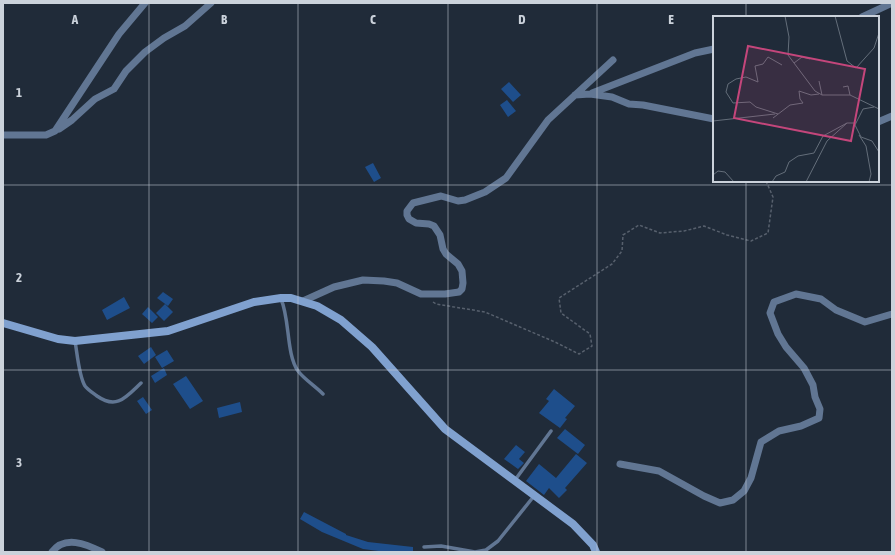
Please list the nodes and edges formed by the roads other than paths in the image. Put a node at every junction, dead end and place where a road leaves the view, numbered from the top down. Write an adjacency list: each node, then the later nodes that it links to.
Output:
1 (145, 3): 12 (street)
2 (211, 3): 12 (street)
3 (892, 3): 4 (street)
4 (864, 16)
5 (713, 49): 7 (street)
6 (613, 60): 8 (street)
7 (590, 94): 8 (street); 10 (street)
8 (575, 95): 15 (street)
9 (892, 116): 11 (street)
10 (713, 119)
11 (879, 122)
12 (55, 131): 13 (street)
13 (3, 135)
14 (281, 298): 15 (main road); 18 (main road); 20 (lane)
15 (303, 301): 23 (main road)
16 (892, 314): 22 (street)
17 (3, 323): 18 (main road)
18 (75, 340): 19 (lane)
19 (141, 383)
20 (323, 394)
21 (551, 431): 23 (lane)
22 (620, 464)
23 (514, 481): 24 (main road)
24 (534, 496): 25 (lane); 28 (main road)
25 (424, 547)
26 (52, 552): 27 (street)
27 (102, 552)
28 (596, 552)

